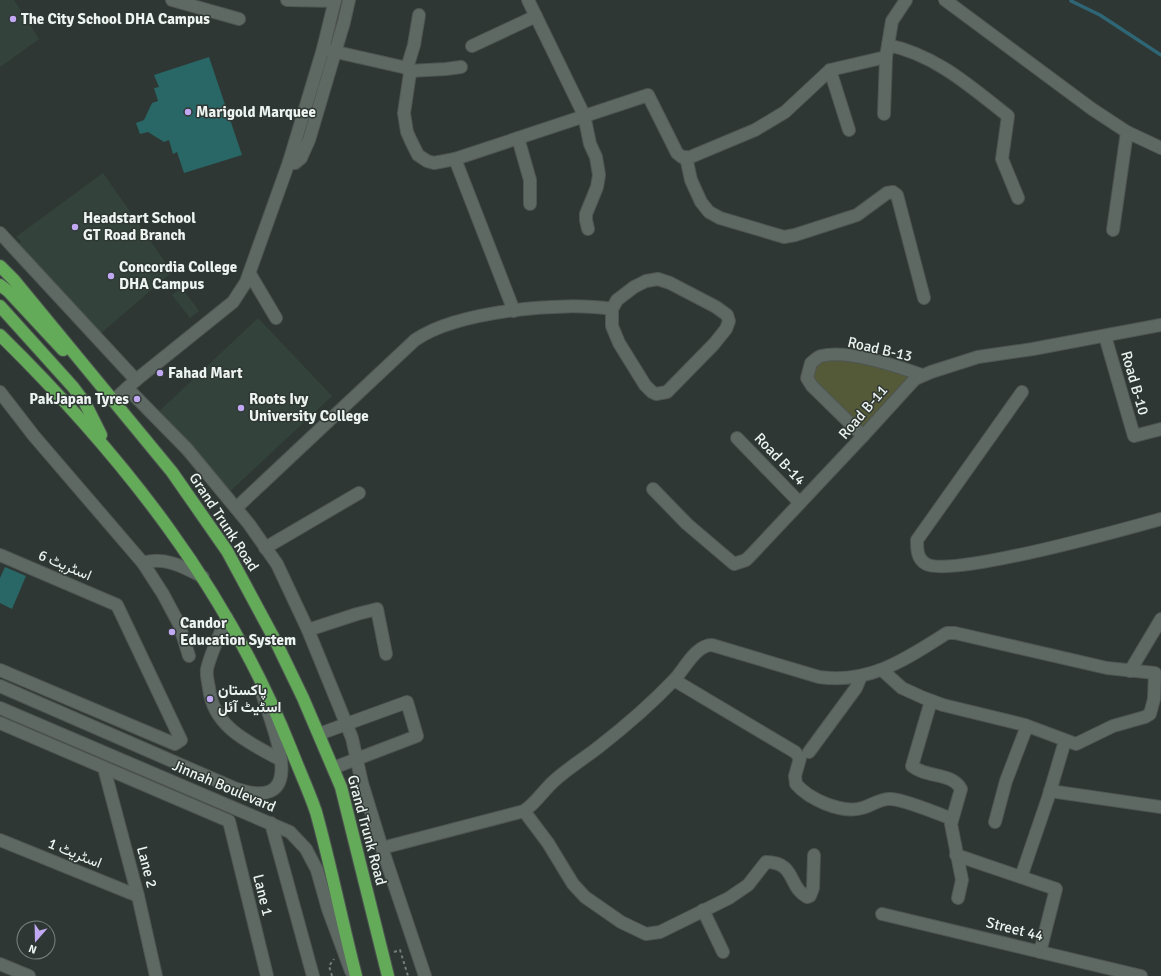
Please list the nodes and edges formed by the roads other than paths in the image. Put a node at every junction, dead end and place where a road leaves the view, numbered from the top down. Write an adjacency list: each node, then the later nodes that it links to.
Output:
1 (172, 0): 8 (street)
2 (287, 0): 7 (street)
3 (349, 0): 15 (street)
4 (528, 0): 10 (street)
5 (906, 0): 14 (street)
6 (945, 0): 22 (street)
7 (335, 1): 13 (street)
8 (213, 6): 11 (street)
9 (419, 15): 17 (street)
10 (536, 16): 12 (street); 20 (street)
11 (239, 19)
12 (472, 46)
13 (323, 49): 15 (street); 27 (street)
14 (887, 51): 18 (street); 19 (street); 28 (street)
15 (336, 52): 17 (street); 27 (street)
16 (461, 67): 17 (street)
17 (408, 69): 26 (street)
18 (830, 70): 21 (street); 25 (street)
19 (884, 114)
20 (584, 115): 23 (street); 25 (street); 30 (street)
21 (849, 130)
22 (1127, 132): 24 (street); 31 (street)
23 (518, 138): 26 (street); 29 (street)
24 (1161, 148)
25 (686, 157): 36 (street)
26 (455, 159): 39 (street)
27 (289, 162): 34 (street)
28 (1018, 198)
29 (530, 204)
30 (588, 229)
31 (1113, 230)
32 (0, 233): 45 (street)
33 (0, 266): 48 (highway, Grand Trunk Road)
34 (250, 274): 40 (street); 45 (street)
35 (0, 285): 48 (highway)
36 (924, 298)
37 (0, 306): 52 (highway)
38 (612, 309): 38 (street); 39 (street)
39 (514, 311): 56 (street)
40 (276, 318)
41 (1159, 325): 43 (street, Road B-11)
42 (0, 335): 52 (highway)
43 (1105, 336): 44 (street, Road B-11); 49 (street, Road B-10)
44 (922, 375): 50 (street, Road B-11); 50 (street, Road B-13)
45 (132, 384): 48 (street); 56 (street)
46 (0, 392): 60 (street)
47 (1022, 392): 57 (street)
48 (114, 399): 79 (highway, Grand Trunk Road)
49 (1161, 429)
50 (863, 436): 55 (street, Road B-11)
51 (737, 438): 55 (street, Road B-14)
52 (111, 454): 61 (highway)
53 (653, 489): 55 (street, Road B-11)
54 (359, 493): 58 (street)
55 (800, 503)
56 (236, 508): 58 (street)
57 (1161, 519)
58 (266, 548): 64 (street)
59 (0, 555): 68 (street, اسٹریٹ 6)
60 (143, 563): 61 (street); 67 (street)
61 (203, 577): 62 (highway)
62 (227, 618): 65 (highway); 83 (street)
63 (1161, 619): 70 (street)
64 (308, 630): 66 (street); 77 (street)
65 (246, 651): 83 (street, Jinnah Boulevard); 111 (highway)
66 (386, 654)
67 (189, 656)
68 (0, 670)
69 (882, 670): 70 (street); 71 (street); 74 (street)
70 (1130, 671): 80 (street)
71 (861, 676): 72 (street); 81 (street)
72 (674, 680): 90 (street); 91 (street)
73 (0, 686): 84 (street, Jinnah Boulevard)
74 (931, 701): 78 (street); 91 (street)
75 (0, 708): 87 (street, Jinnah Boulevard)
76 (0, 723): 85 (street)
77 (346, 724): 79 (street); 82 (street); 82 (street)
78 (1027, 726): 80 (street); 92 (street)
79 (319, 734): 86 (highway, Grand Trunk Road)
80 (1065, 741): 88 (street)
81 (809, 752)
82 (356, 758): 86 (street); 95 (street)
83 (281, 760): 84 (street, Jinnah Boulevard)
84 (174, 762): 87 (street)
85 (104, 768): 99 (street, Lane 2); 108 (street, Lane 1)
86 (333, 768): 112 (highway, Grand Trunk Road)
87 (177, 784): 93 (street, Jinnah Boulevard)
88 (1050, 791): 89 (street); 98 (street)
89 (1161, 807)
90 (524, 811): 95 (street); 101 (street)
91 (952, 819): 97 (street)
92 (995, 822)
93 (271, 823): 109 (street); 110 (street, Jinnah Boulevard)
94 (0, 840): 99 (street, اسٹریٹ 1)
95 (382, 848): 113 (street)
96 (814, 855): 101 (street)
97 (956, 855): 98 (street); 100 (street)
98 (1021, 876): 104 (street)
99 (138, 896): 107 (street, Lane 2)
100 (958, 898)
101 (703, 910): 103 (street)
102 (882, 914): 104 (street, Street 44)
103 (723, 952)
104 (1040, 952): 114 (street, Street 44)
105 (0, 964): 106 (street)
106 (29, 976)
107 (156, 976)
108 (267, 976)
109 (313, 976)
110 (353, 976)
111 (356, 976)
112 (388, 976)
113 (425, 976)
114 (1141, 976)

